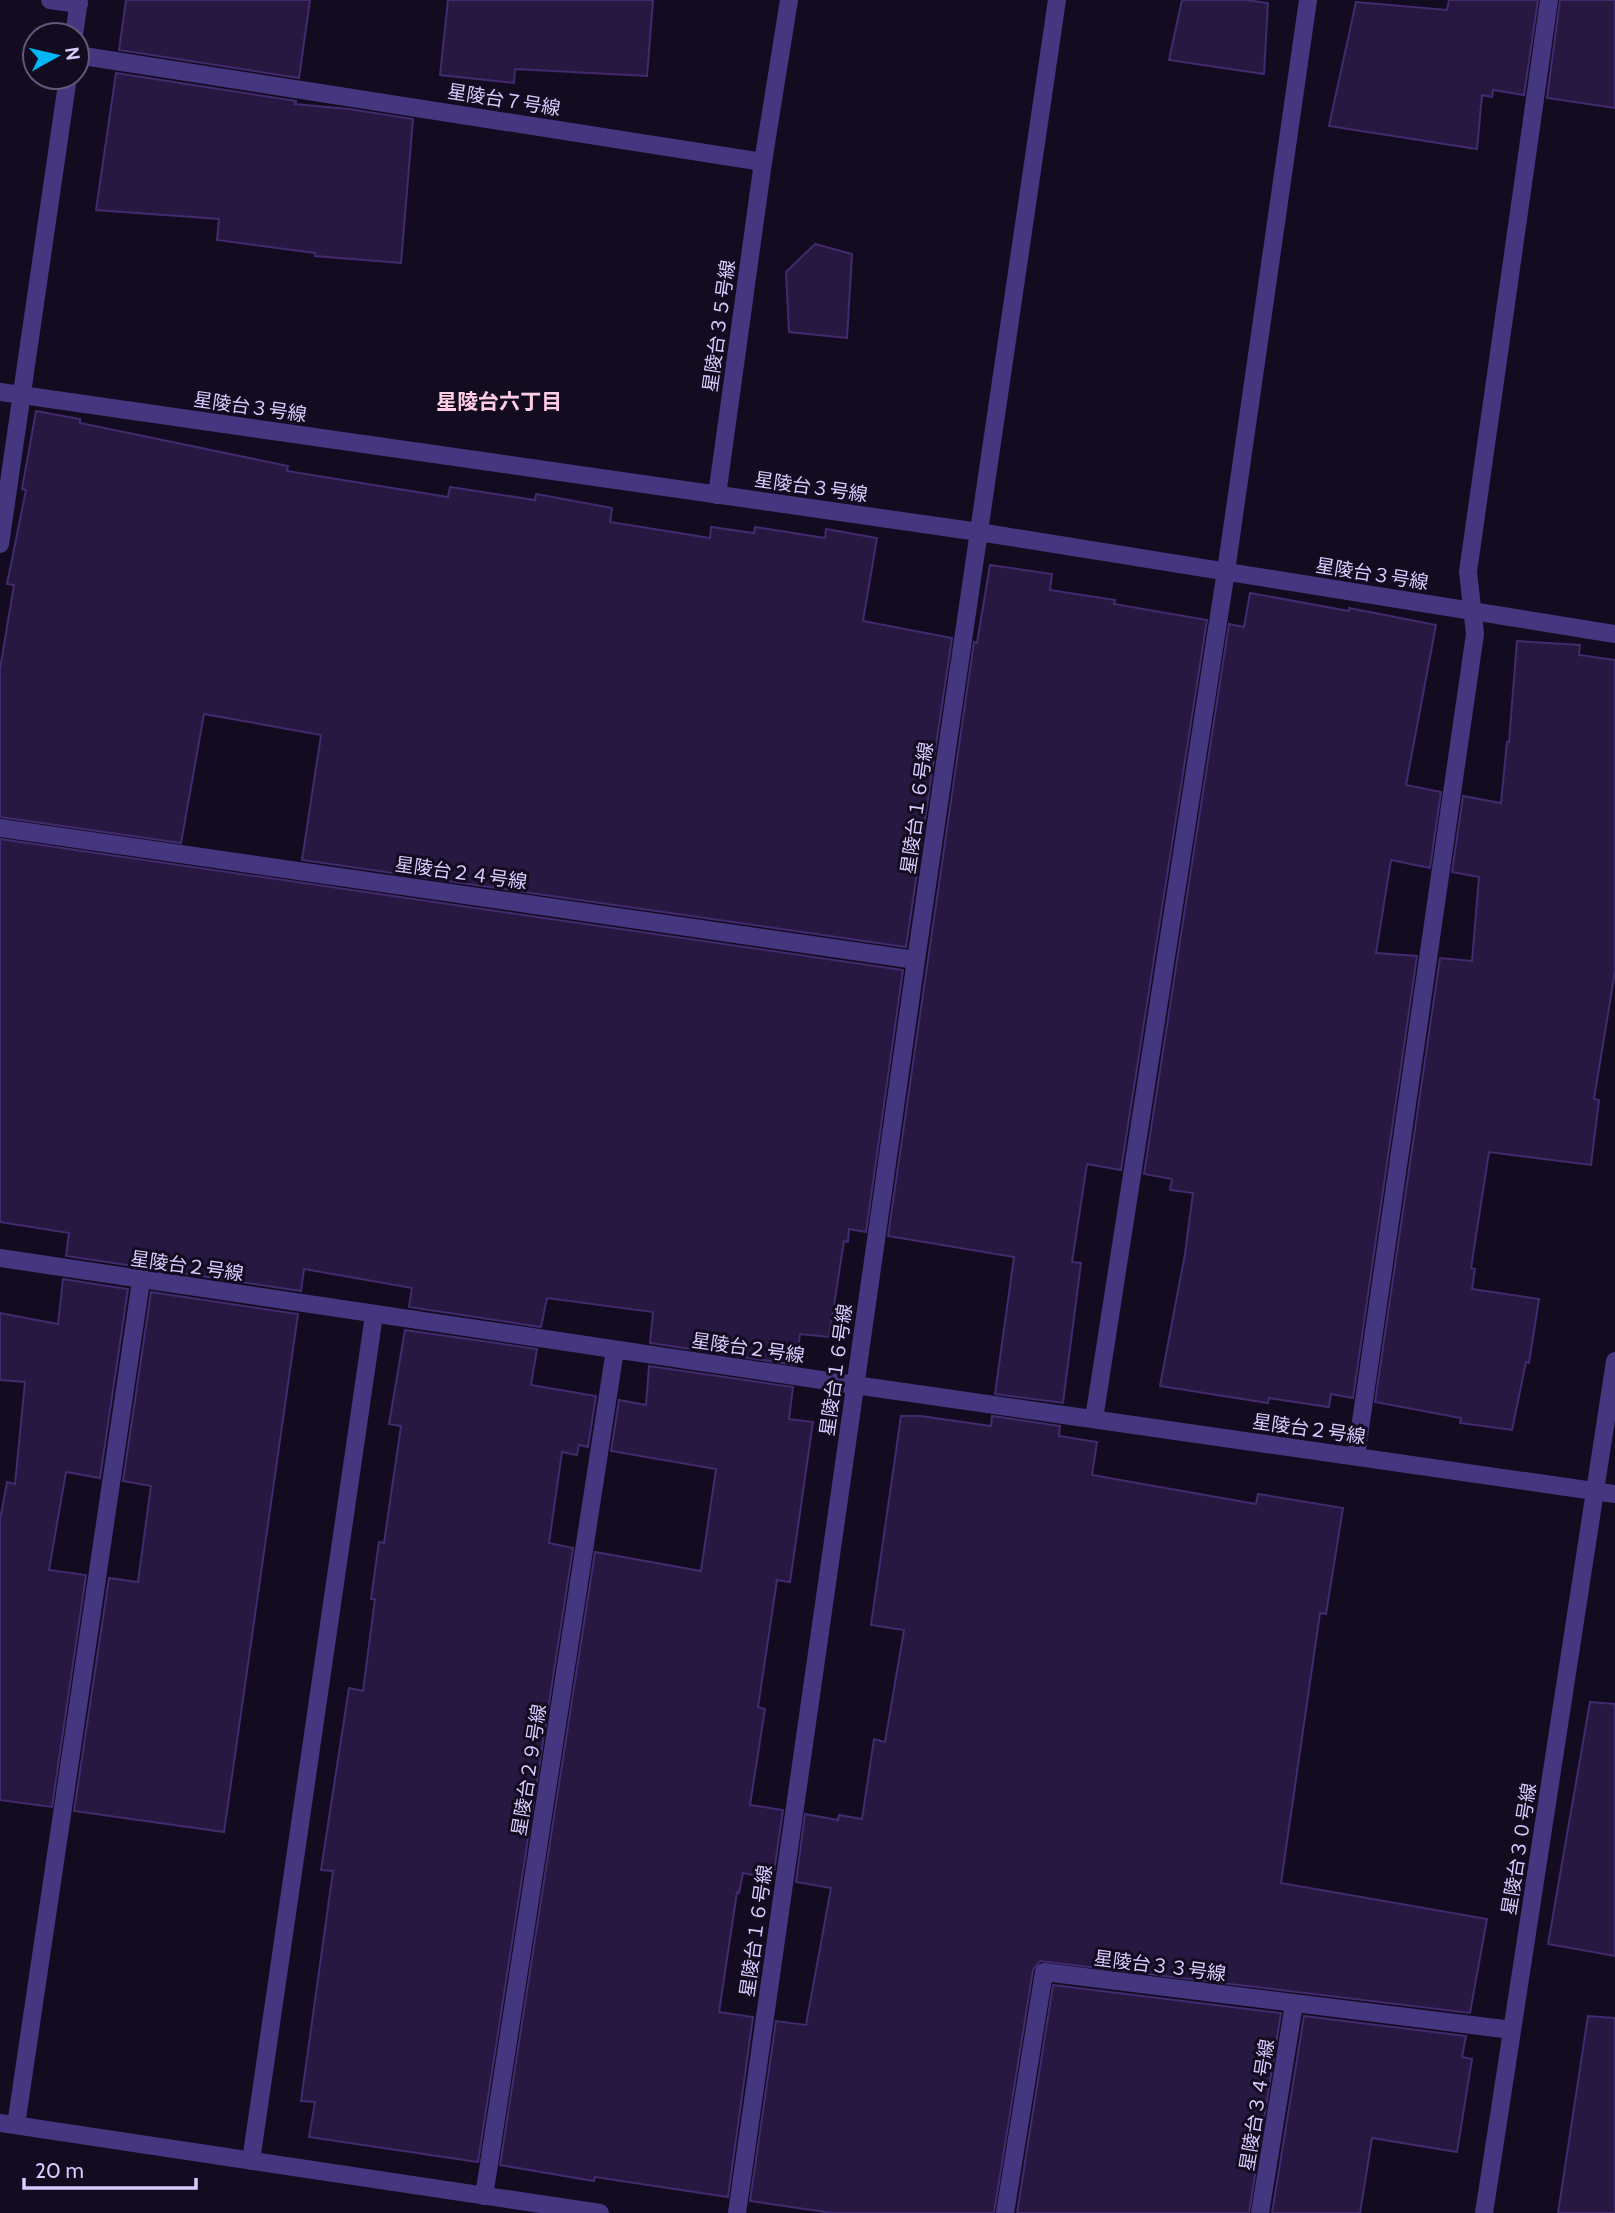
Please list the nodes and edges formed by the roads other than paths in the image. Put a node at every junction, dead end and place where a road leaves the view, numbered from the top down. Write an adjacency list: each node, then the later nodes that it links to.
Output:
1 (50, 0): 6 (street)
2 (789, 0): 10 (street)
3 (1057, 0): 14 (street, 星陵台１６号線)
4 (1308, 0): 16 (street)
5 (1549, 0): 17 (street)
6 (79, 2): 7 (street)
7 (76, 21)
8 (91, 57): 10 (street, 星陵台７号線)
9 (66, 91): 12 (street)
10 (763, 162): 13 (street, 星陵台３５号線)
11 (0, 392): 12 (street, 星陵台３号線)
12 (23, 396): 13 (street, 星陵台３号線); 15 (street)
13 (717, 495): 14 (street, 星陵台３号線)
14 (979, 532): 16 (street, 星陵台３号線); 20 (street, 星陵台１６号線)
15 (0, 544)
16 (1226, 571): 17 (street, 星陵台３号線); 27 (street)
17 (1472, 611): 18 (street, 星陵台３号線); 28 (street)
18 (1615, 634)
19 (0, 828): 20 (street, 星陵台２４号線)
20 (916, 960): 26 (street, 星陵台１６号線)
21 (0, 1258): 22 (street, 星陵台２号線)
22 (141, 1281): 23 (street, 星陵台２号線); 33 (street)
23 (374, 1315): 24 (street, 星陵台２号線); 34 (street)
24 (615, 1350): 26 (street, 星陵台２号線); 35 (street, 星陵台２９号線)
25 (1615, 1361): 29 (street, 星陵台３０号線)
26 (855, 1385): 27 (street, 星陵台２号線); 37 (street, 星陵台１６号線)
27 (1094, 1419): 28 (street, 星陵台２号線)
28 (1356, 1456): 29 (street, 星陵台２号線)
29 (1596, 1491): 30 (street, 星陵台２号線); 32 (street, 星陵台３０号線)
30 (1615, 1494)
31 (1294, 2004): 32 (street, 星陵台３３号線); 38 (street, 星陵台３３号線); 39 (street, 星陵台３４号線)
32 (1512, 2030): 40 (street, 星陵台３０号線)
33 (8, 2124): 34 (street)
34 (251, 2161): 35 (street)
35 (484, 2196): 36 (street)
36 (600, 2213)
37 (737, 2213)
38 (1005, 2213)
39 (1261, 2213)
40 (1484, 2213)

